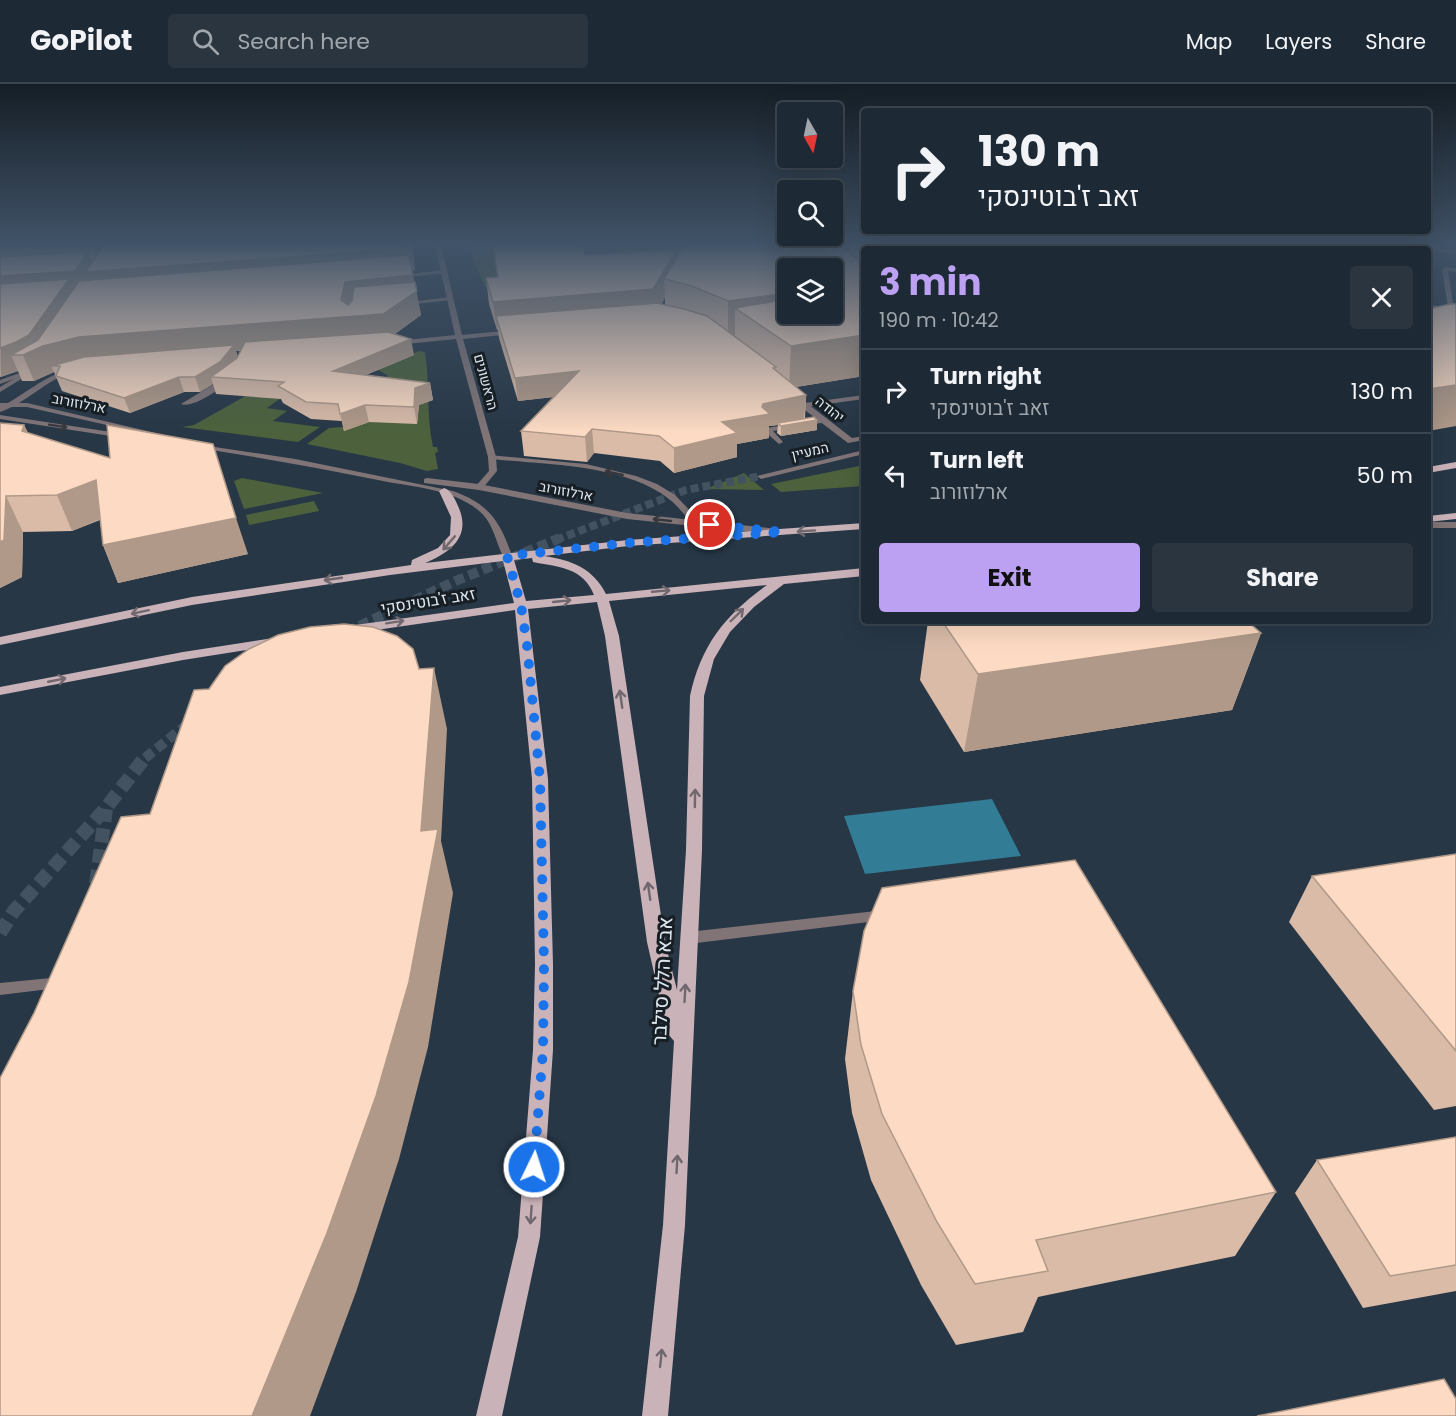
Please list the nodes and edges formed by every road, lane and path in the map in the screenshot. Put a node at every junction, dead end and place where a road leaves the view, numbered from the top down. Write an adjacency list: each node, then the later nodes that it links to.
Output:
1 (452, 307): 5 (street, הראשונים)
2 (1431, 307): 3 (street)
3 (1453, 310)
4 (518, 332): 5 (street)
5 (459, 337): 6 (street); 27 (street, הראשונים)
6 (388, 343)
7 (44, 363): 9 (street)
8 (51, 367): 15 (street)
9 (31, 371): 11 (street); 12 (street)
10 (231, 377): 16 (street)
11 (0, 382)
12 (0, 390)
13 (786, 391): 18 (street, יהודה)
14 (861, 397): 18 (street)
15 (13, 404): 17 (street, ארלוזורוב); 19 (street); 20 (street, ארלוזורוב, one-way to 15)
16 (185, 404)
17 (0, 405)
18 (805, 405): 21 (street, יהודה)
19 (0, 410)
20 (0, 417)
21 (824, 420): 23 (street, יהודה); 24 (street)
22 (861, 439): 23 (street, המעיין)
23 (851, 441)
24 (779, 442)
25 (188, 443): 30 (street, ארלוזורוב)
26 (861, 453): 31 (street, המעיין)
27 (492, 457): 32 (street); 36 (street, one-way to 27)
28 (1456, 465): 29 (main road)
29 (1431, 469)
30 (346, 471): 32 (street, ארלוזורוב); 33 (street, ארלוזורוב)
31 (761, 476)
32 (479, 487): 36 (street, ארלוזורוב, one-way to 32)
33 (444, 492): 41 (street, ארלוזורוב); 42 (main road, one-way to 42)
34 (1456, 516): 35 (main road)
35 (1431, 519)
36 (698, 524): 40 (street, ארלוזורוב)
37 (1431, 525): 38 (street)
38 (1456, 525)
39 (861, 526): 40 (main road, זאב ז'בוטינסקי, one-way to 40)
40 (783, 532): 41 (main road, זאב ז'בוטינסקי)
41 (507, 556): 42 (main road, זאב ז'בוטינסקי); 45 (main road); 46 (main road)
42 (390, 571): 49 (main road, זאב ז'בוטינסקי, one-way to 49)
43 (861, 572): 44 (main road, זאב ז'בוטינסקי)
44 (782, 580): 45 (main road, זאב ז'בוטינסקי, one-way to 44); 52 (main road, אבא הלל סילבר, one-way to 44)
45 (603, 596): 46 (main road, זאב ז'בוטינסקי, one-way to 45); 55 (main road, one-way to 45)
46 (521, 605): 47 (main road, זאב ז'בוטינסקי, one-way to 46); 56 (main road, one-way to 56)
47 (334, 632)
48 (299, 638): 50 (main road, one-way to 48)
49 (0, 641)
50 (0, 691)
51 (898, 913): 52 (street)
52 (688, 938): 55 (main road, אבא הלל סילבר, one-way to 52)
53 (71, 982): 54 (street)
54 (0, 989)
55 (682, 1052): 57 (main road, אבא הלל סילבר, one-way to 55)
56 (489, 1416)
57 (655, 1416)

